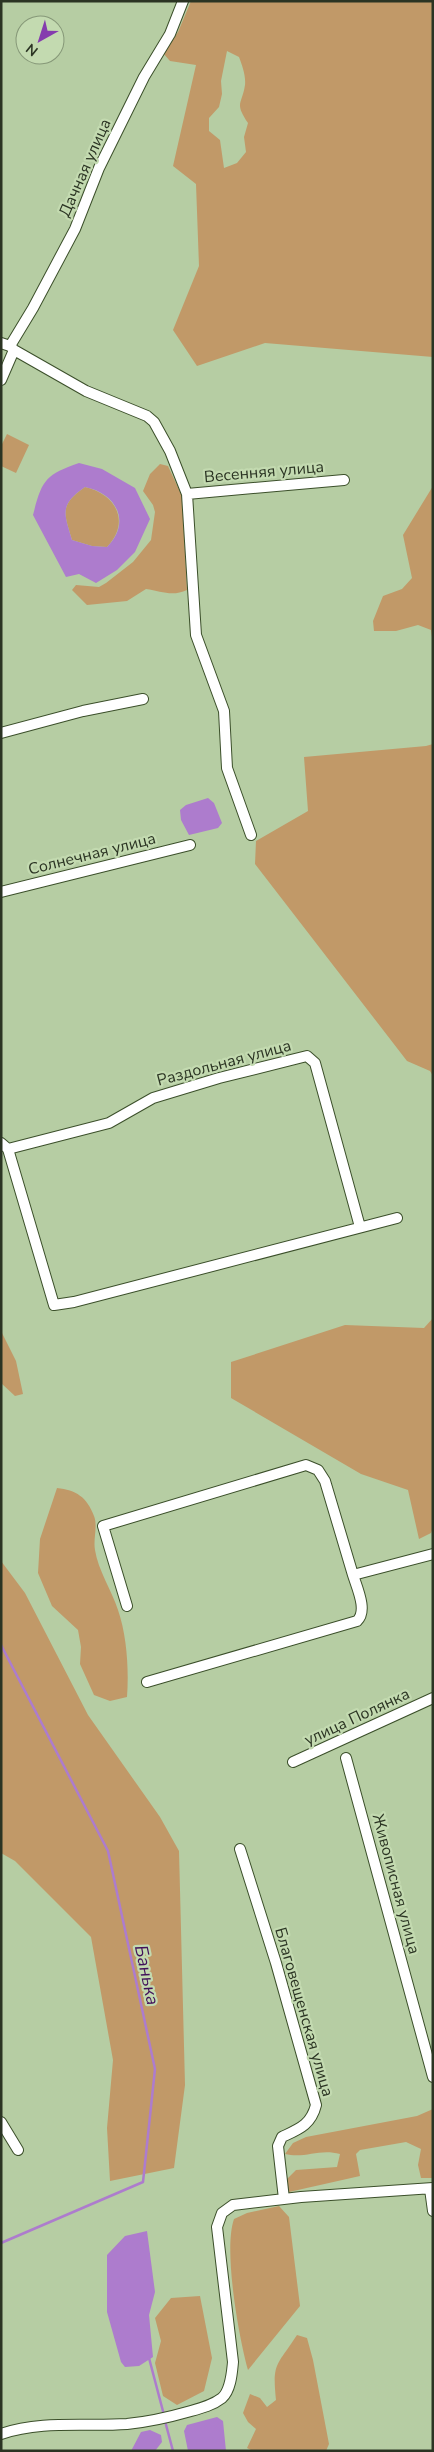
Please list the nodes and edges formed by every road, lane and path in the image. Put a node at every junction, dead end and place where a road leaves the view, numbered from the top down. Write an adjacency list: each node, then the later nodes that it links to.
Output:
1 (183, 1): 2 (street, Дачная улица)
2 (8, 346): 3 (street, Дачная улица); 5 (street)
3 (1, 380)
4 (344, 480): 5 (street, Весенняя улица)
5 (187, 494): 8 (street)
6 (144, 698): 7 (street)
7 (1, 733)
8 (251, 835)
9 (190, 845): 10 (street, Солнечная улица)
10 (1, 892)
11 (5, 1146): 13 (street); 13 (street, Раздольная улица)
12 (397, 1218): 13 (street)
13 (360, 1227)
14 (433, 1554): 15 (street)
15 (353, 1575): 16 (street); 17 (street)
16 (127, 1606)
17 (147, 1682)
18 (433, 1698): 20 (street, улица Полянка)
19 (346, 1758): 22 (street, Живописная улица)
20 (293, 1762)
21 (240, 1849): 26 (street, Благовещенская улица)
22 (433, 2077)
23 (1, 2122): 24 (street)
24 (18, 2150)
25 (431, 2188): 26 (street); 27 (street)
26 (284, 2199): 28 (street)
27 (433, 2211)
28 (1, 2434)

